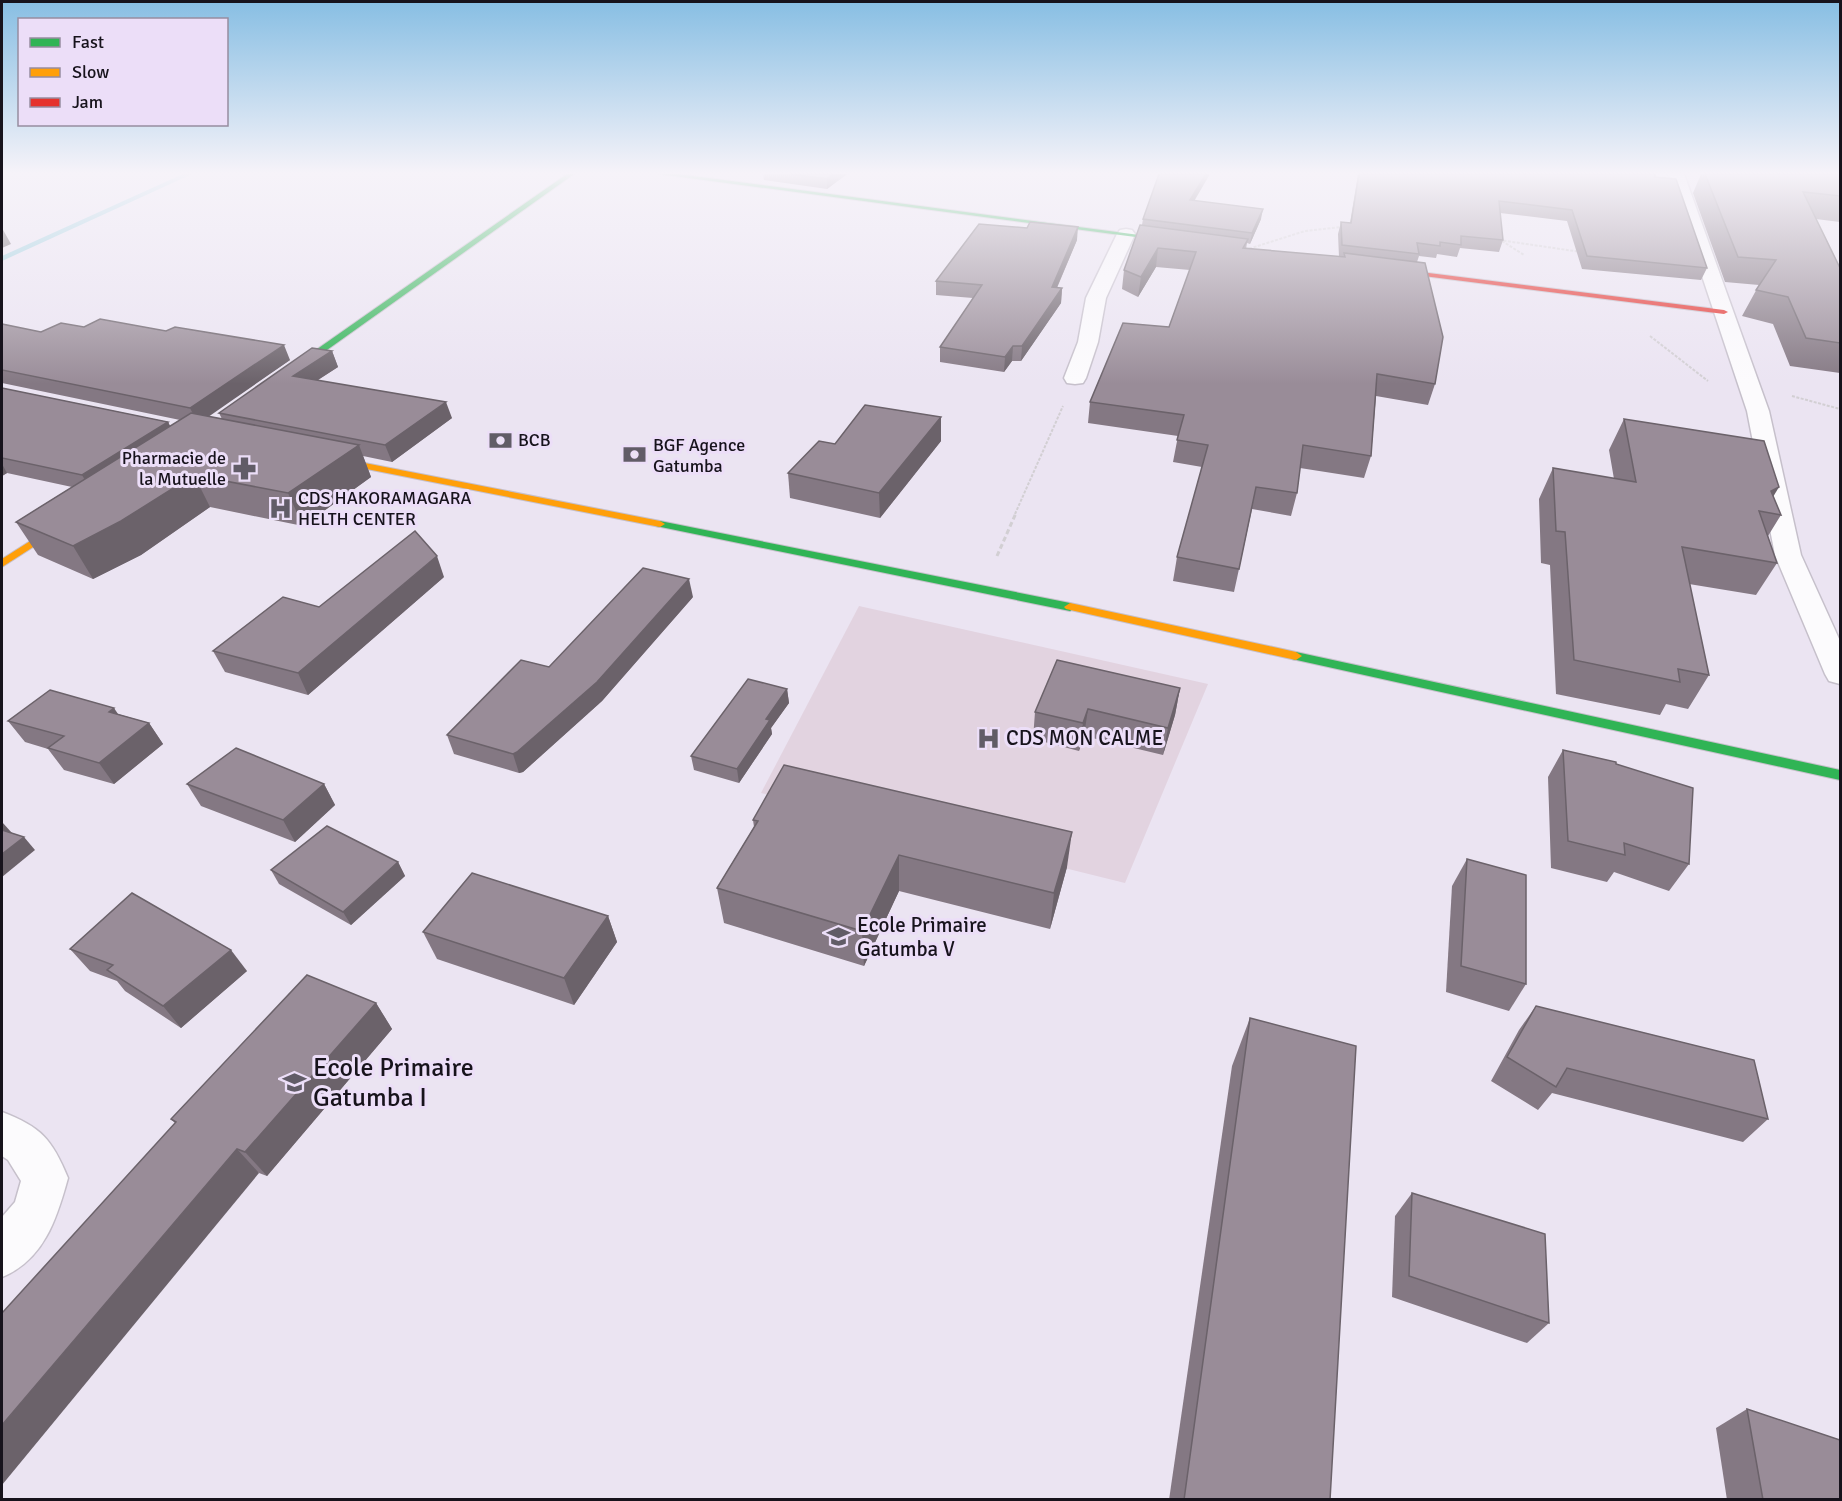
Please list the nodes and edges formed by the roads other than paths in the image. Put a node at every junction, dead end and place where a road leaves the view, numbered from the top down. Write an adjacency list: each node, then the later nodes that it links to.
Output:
1 (472, 244): 9 (street)
2 (1121, 244): 8 (street)
3 (1201, 244): 5 (street)
4 (1700, 244): 7 (street)
5 (1245, 250)
6 (1373, 268): 7 (street)
7 (1724, 312): 13 (street)
8 (1075, 378)
9 (270, 386)
10 (305, 454): 14 (street)
11 (82, 512): 12 (street)
12 (2, 564)
13 (1840, 674)
14 (1840, 774)
15 (2, 1133): 16 (street)
16 (2, 1253)

